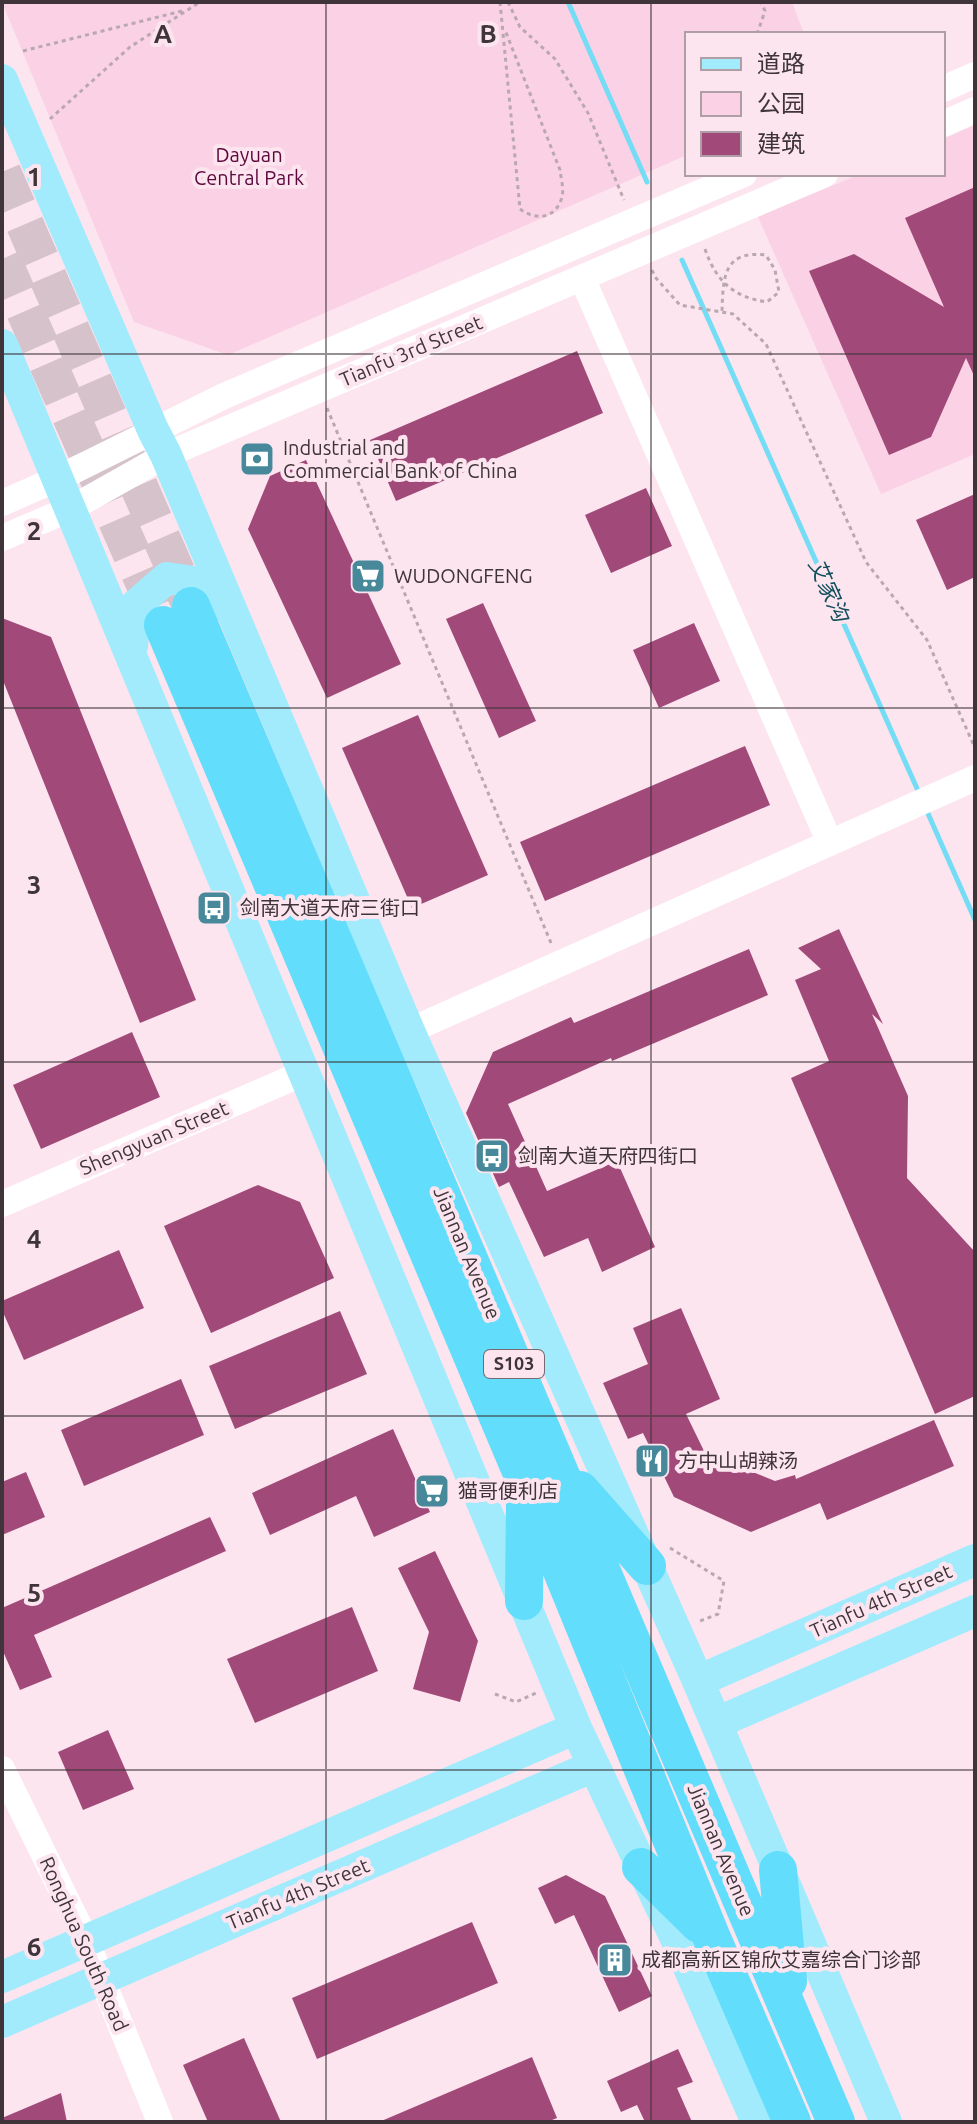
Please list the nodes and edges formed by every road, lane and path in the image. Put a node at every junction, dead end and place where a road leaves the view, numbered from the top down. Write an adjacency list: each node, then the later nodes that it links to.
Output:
1 (200, 2): 5 (path)
2 (500, 2): 6 (path)
3 (508, 2): 17 (path)
4 (761, 2): 7 (path)
5 (185, 11): 8 (path); 13 (path)
6 (505, 30): 6 (path)
7 (758, 32)
8 (23, 51)
9 (975, 75): 11 (street)
10 (2, 80): 24 (main road)
11 (945, 88)
12 (975, 110): 14 (street)
13 (50, 119)
14 (945, 123)
15 (739, 176): 24 (street, Tianfu 3rd Street)
16 (820, 176): 18 (street, Tianfu 3rd Street)
17 (627, 209)
18 (699, 228): 20 (street, Tianfu 3rd Street); 21 (path)
19 (649, 264): 21 (path)
20 (582, 278): 23 (street, Tianfu 3rd Street); 34 (street)
21 (722, 312): 32 (path)
22 (2, 345): 25 (main road)
23 (319, 390): 24 (street, Tianfu 3rd Street); 35 (path)
24 (160, 443): 25 (street, Tianfu 3rd Street); 27 (street, Tianfu 3rd Street); 29 (main road)
25 (59, 478): 26 (street, Tianfu 3rd Street); 27 (main road)
26 (2, 503)
27 (72, 508): 28 (street, Tianfu 3rd Street); 31 (main road)
28 (2, 538)
29 (234, 613): 31 (main road); 36 (main road)
30 (177, 616): 39 (highway, Jiannan Avenue / S103)
31 (131, 651): 37 (main road)
32 (975, 748)
33 (967, 782): 34 (street)
34 (830, 843): 35 (street)
35 (559, 964): 36 (street)
36 (409, 1031): 41 (main road)
37 (306, 1072): 38 (street, Shengyuan Street); 42 (main road)
38 (2, 1204)
39 (542, 1475): 41 (highway); 42 (highway); 52 (highway, Jiannan Avenue / S103); 56 (highway, Jiannan Avenue / S103)
40 (975, 1560): 44 (main road, Tianfu 4th Street)
41 (647, 1566): 44 (main road)
42 (524, 1601): 46 (main road)
43 (975, 1611): 45 (main road)
44 (698, 1681): 45 (main road)
45 (716, 1723): 51 (main road)
46 (576, 1728): 47 (main road); 53 (main road, Tianfu 4th Street)
47 (594, 1766): 50 (main road); 55 (main road, Tianfu 4th Street)
48 (2, 1769): 49 (street, Ronghua South Road)
49 (11, 1810): 53 (street, Ronghua South Road)
50 (641, 1867): 52 (highway); 59 (main road)
51 (778, 1870): 56 (highway); 62 (main road)
52 (711, 1936): 60 (highway, Jiannan Avenue / S103)
53 (86, 1940): 54 (main road, Tianfu 4th Street); 55 (street, Ronghua South Road)
54 (2, 1977)
55 (102, 1979): 57 (main road, Tianfu 4th Street); 58 (street, Ronghua South Road)
56 (791, 2016): 61 (highway, Jiannan Avenue / S103)
57 (2, 2022)
58 (160, 2122)
59 (757, 2122)
60 (792, 2122)
61 (836, 2122)
62 (886, 2122)

